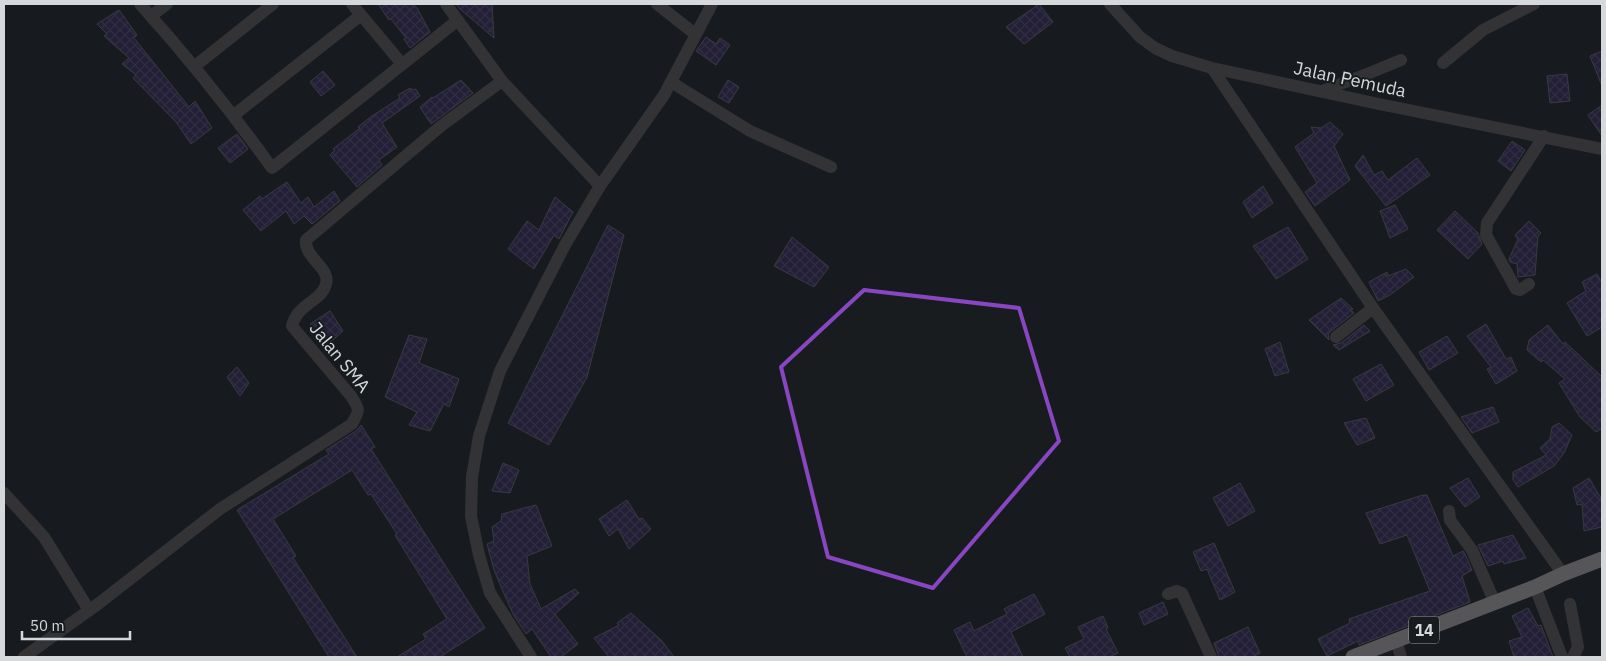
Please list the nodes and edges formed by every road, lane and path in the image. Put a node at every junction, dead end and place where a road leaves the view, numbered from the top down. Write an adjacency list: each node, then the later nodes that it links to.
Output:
1 (140, 4): 11 (street)
2 (167, 4): 11 (street)
3 (272, 4): 17 (street)
4 (352, 4): 10 (street)
5 (446, 4): 12 (street)
6 (657, 4): 13 (street)
7 (712, 4): 13 (street)
8 (1110, 4): 18 (street, Jalan Pemuda)
9 (1534, 4): 15 (street)
10 (361, 15): 16 (street); 22 (street)
11 (151, 16): 17 (street)
12 (458, 20): 16 (street); 19 (street)
13 (695, 34): 20 (street)
14 (1401, 60): 21 (street)
15 (1443, 63)
16 (402, 64): 22 (street)
17 (195, 66): 22 (street)
18 (1212, 68): 21 (street, Jalan Pemuda); 28 (street)
19 (502, 81): 26 (street); 38 (street, Jalan SMA)
20 (670, 82): 25 (street); 26 (street)
21 (1322, 90): 23 (street, Jalan Pemuda)
22 (234, 115)
23 (1544, 136): 24 (street, Jalan Pemuda); 27 (street)
24 (1602, 149)
25 (831, 167)
26 (600, 186): 41 (street)
27 (1529, 284)
28 (1373, 308): 29 (street); 33 (street)
29 (1336, 337)
30 (4, 492): 38 (street)
31 (1449, 511): 36 (street)
32 (1602, 559): 33 (highway, 14)
33 (1563, 574): 34 (highway, 14)
34 (1536, 587): 36 (highway, 14); 45 (street)
35 (1168, 594): 42 (street)
36 (1495, 603): 39 (highway, 14)
37 (1570, 604): 46 (street)
38 (89, 610): 40 (street, Jalan SMA)
39 (1396, 640): 43 (highway, 14); 44 (street)
40 (24, 657)
41 (531, 657)
42 (1210, 657)
43 (1353, 657)
44 (1401, 657)
45 (1562, 657)
46 (1573, 657)

